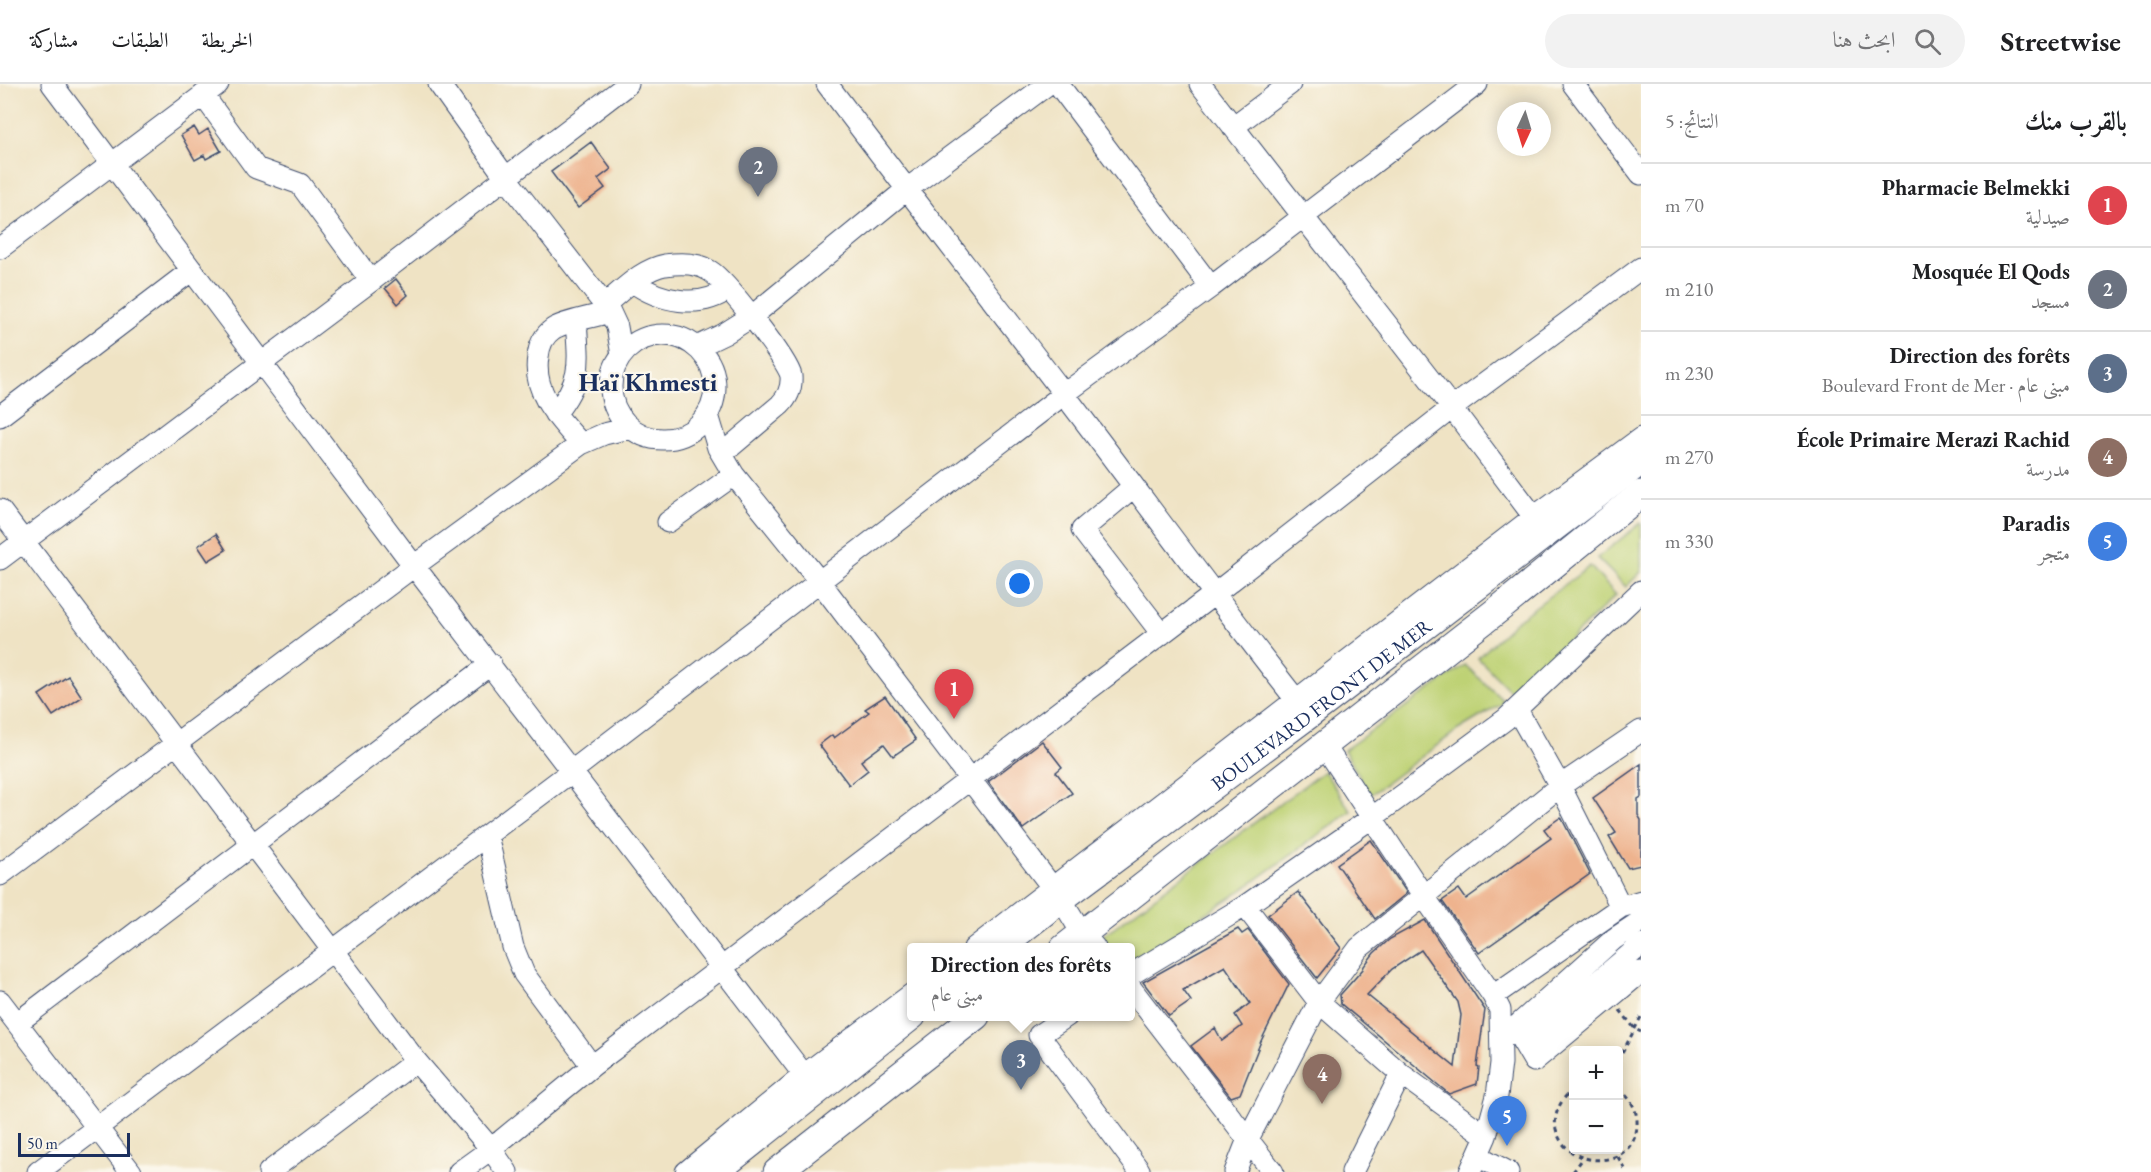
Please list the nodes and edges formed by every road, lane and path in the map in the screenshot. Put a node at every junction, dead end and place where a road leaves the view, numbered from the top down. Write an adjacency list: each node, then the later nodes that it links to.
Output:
1 (52, 84): 13 (street)
2 (441, 84): 15 (street)
3 (628, 84): 15 (street)
4 (827, 84): 16 (street)
5 (1048, 84): 16 (street)
6 (1058, 84): 23 (street)
7 (1200, 84): 12 (street)
8 (1290, 84): 12 (street)
9 (1477, 84): 17 (street)
10 (1573, 84): 14 (street)
11 (210, 90): 13 (street); 21 (street)
12 (1233, 127): 17 (street)
13 (112, 164): 18 (street); 20 (street)
14 (1641, 174)
15 (506, 177): 21 (street); 25 (street)
16 (906, 190): 27 (street); 33 (street)
17 (1303, 217): 23 (street); 35 (street)
18 (0, 248)
19 (1641, 268): 35 (street)
20 (192, 270): 31 (street); 38 (street)
21 (371, 281): 31 (street)
22 (633, 282): 24 (street); 24 (street); 25 (street)
23 (1211, 287): 33 (street)
24 (728, 289): 27 (street)
25 (609, 312): 26 (street); 28 (street); 30 (street)
26 (576, 321): 36 (street); 36 (street)
27 (744, 322): 29 (street); 32 (street); 43 (street)
28 (648, 337): 29 (street); 30 (street)
29 (697, 347): 32 (street)
30 (622, 354): 34 (street)
31 (261, 363): 51 (street); 53 (street)
32 (711, 366): 37 (street)
33 (1065, 394): 46 (street); 54 (street)
34 (613, 403): 39 (street); 42 (street)
35 (1452, 408): 49 (street); 55 (street)
36 (555, 414): 42 (street)
37 (708, 415): 40 (street); 43 (street)
38 (0, 416)
39 (630, 428): 40 (street); 42 (street)
40 (686, 434): 43 (street)
41 (1641, 438): 49 (street)
42 (586, 441): 53 (street)
43 (720, 451): 45 (street)
44 (1641, 461): 71 (main road, BOULEVARD FRONT DE MER)
45 (735, 475): 50 (street); 54 (street)
46 (1133, 487): 55 (street); 57 (street)
47 (1641, 494): 63 (main road, BOULEVARD FRONT DE MER)
48 (0, 510): 51 (street)
49 (1534, 517): 59 (street)
50 (668, 522)
51 (24, 541): 52 (street); 62 (street)
52 (0, 559)
53 (414, 566): 58 (street); 62 (street)
54 (820, 582): 64 (street); 65 (street)
55 (1213, 595): 57 (street); 59 (street)
56 (1639, 596): 60 (street)
57 (1162, 634): 65 (street)
58 (490, 664): 64 (street); 69 (street)
59 (1297, 701): 71 (street)
60 (1517, 710): 66 (street); 67 (street)
61 (1641, 731): 66 (street)
62 (177, 743): 69 (street); 70 (street)
63 (1324, 745): 67 (street); 79 (main road, BOULEVARD FRONT DE MER)
64 (572, 771): 68 (street); 82 (street)
65 (970, 780): 71 (street); 82 (street)
66 (1560, 786): 72 (street); 75 (street)
67 (1373, 816): 72 (street); 74 (street)
68 (487, 835): 81 (street); 101 (street)
69 (254, 845): 81 (street); 95 (street)
70 (0, 875)
71 (1057, 893): 77 (street); 78 (main road, BOULEVARD FRONT DE MER); 79 (street)
72 (1423, 895): 86 (street); 89 (street)
73 (1641, 901): 75 (street)
74 (1245, 906): 84 (street); 89 (street)
75 (1621, 907): 86 (street)
76 (1641, 921): 98 (street)
77 (982, 943)
78 (1004, 943)
79 (1080, 943)
80 (1641, 945): 98 (street)
81 (334, 950): 100 (street); 106 (street)
82 (721, 969): 101 (street); 103 (street)
83 (1641, 972): 98 (street)
84 (1135, 973)
85 (1135, 992): 109 (street)
86 (1493, 996): 98 (street)
87 (907, 998): 103 (street)
88 (0, 1001): 95 (street)
89 (1319, 1002): 102 (street); 109 (street)
90 (1618, 1007): 96 (path)
91 (1641, 1017): 96 (path)
92 (907, 1021): 121 (main road)
93 (971, 1021): 122 (main road)
94 (1061, 1021): 114 (street)
95 (17, 1023): 106 (street)
96 (1635, 1029): 97 (path); 99 (path)
97 (1641, 1032)
98 (1513, 1037): 108 (street)
99 (1623, 1051)
100 (416, 1061): 110 (street); 117 (street)
101 (592, 1066): 110 (street)
102 (1401, 1074): 108 (street); 125 (street)
103 (804, 1075): 120 (street)
104 (1569, 1094): 112 (path)
105 (1623, 1094): 107 (path)
106 (97, 1126): 115 (street); 116 (street)
107 (1639, 1130): 111 (path)
108 (1486, 1136): 113 (street)
109 (1248, 1139): 123 (street); 124 (street)
110 (490, 1149): 118 (street); 119 (street)
111 (1618, 1157): 112 (path); 128 (path)
112 (1581, 1161): 127 (path)
113 (1474, 1164): 126 (street)
114 (1140, 1171)
115 (38, 1172)
116 (131, 1172)
117 (269, 1172)
118 (459, 1172)
119 (507, 1172)
120 (686, 1172)
121 (715, 1172)
122 (777, 1172)
123 (1235, 1172)
124 (1273, 1172)
125 (1352, 1172)
126 (1508, 1172)
127 (1573, 1172)
128 (1627, 1172)

